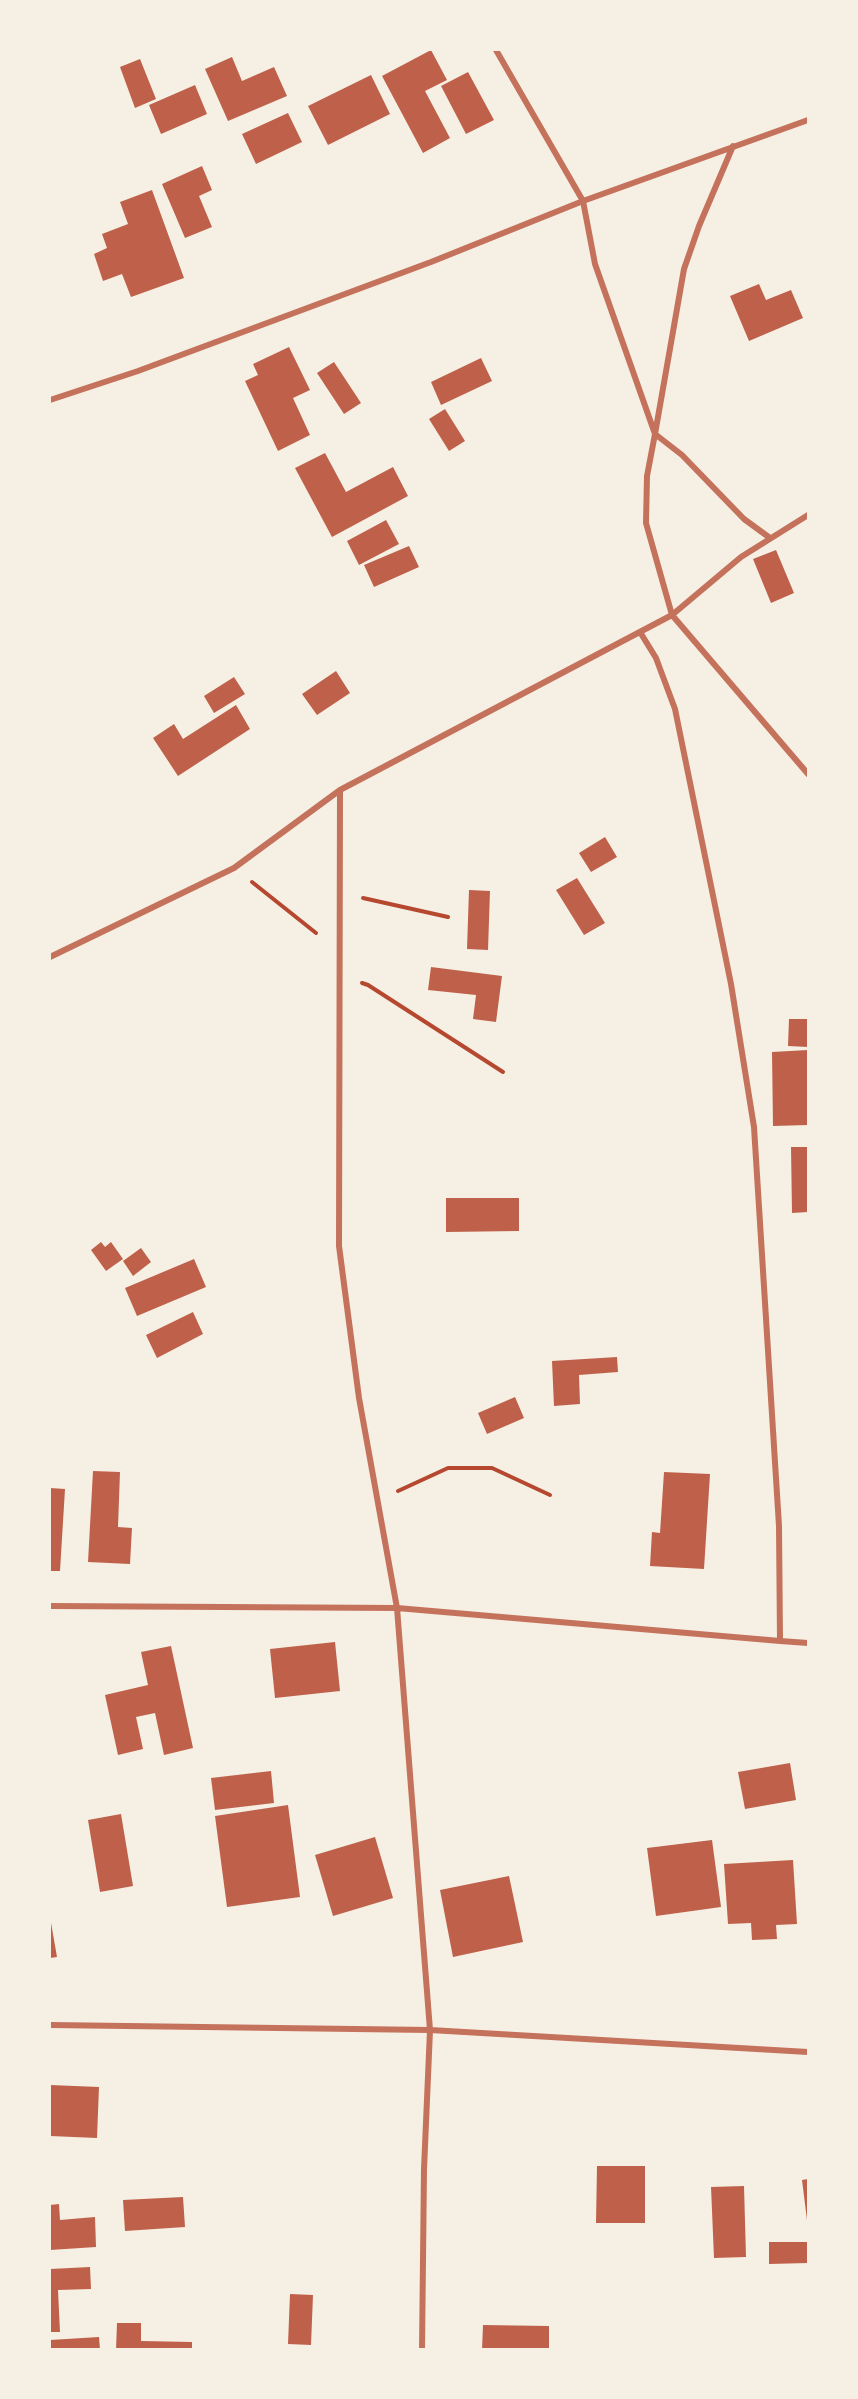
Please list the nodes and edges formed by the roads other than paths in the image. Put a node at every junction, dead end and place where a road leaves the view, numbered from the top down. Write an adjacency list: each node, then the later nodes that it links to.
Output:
1 (496, 50): 4 (street)
2 (808, 120): 3 (street)
3 (733, 147): 4 (street); 6 (street)
4 (583, 201): 5 (street); 6 (street)
5 (50, 400)
6 (655, 434): 8 (street); 9 (street)
7 (808, 515): 8 (street)
8 (770, 538): 9 (street)
9 (672, 615): 10 (street); 11 (street)
10 (640, 632): 12 (street); 16 (street)
11 (808, 774)
12 (340, 790): 13 (street); 15 (street)
13 (50, 957)
14 (50, 1606): 15 (street)
15 (398, 1608): 16 (street); 19 (street)
16 (780, 1641): 17 (street)
17 (808, 1643)
18 (50, 2025): 19 (street)
19 (430, 2030): 20 (street); 21 (street)
20 (808, 2052)
21 (422, 2349)

